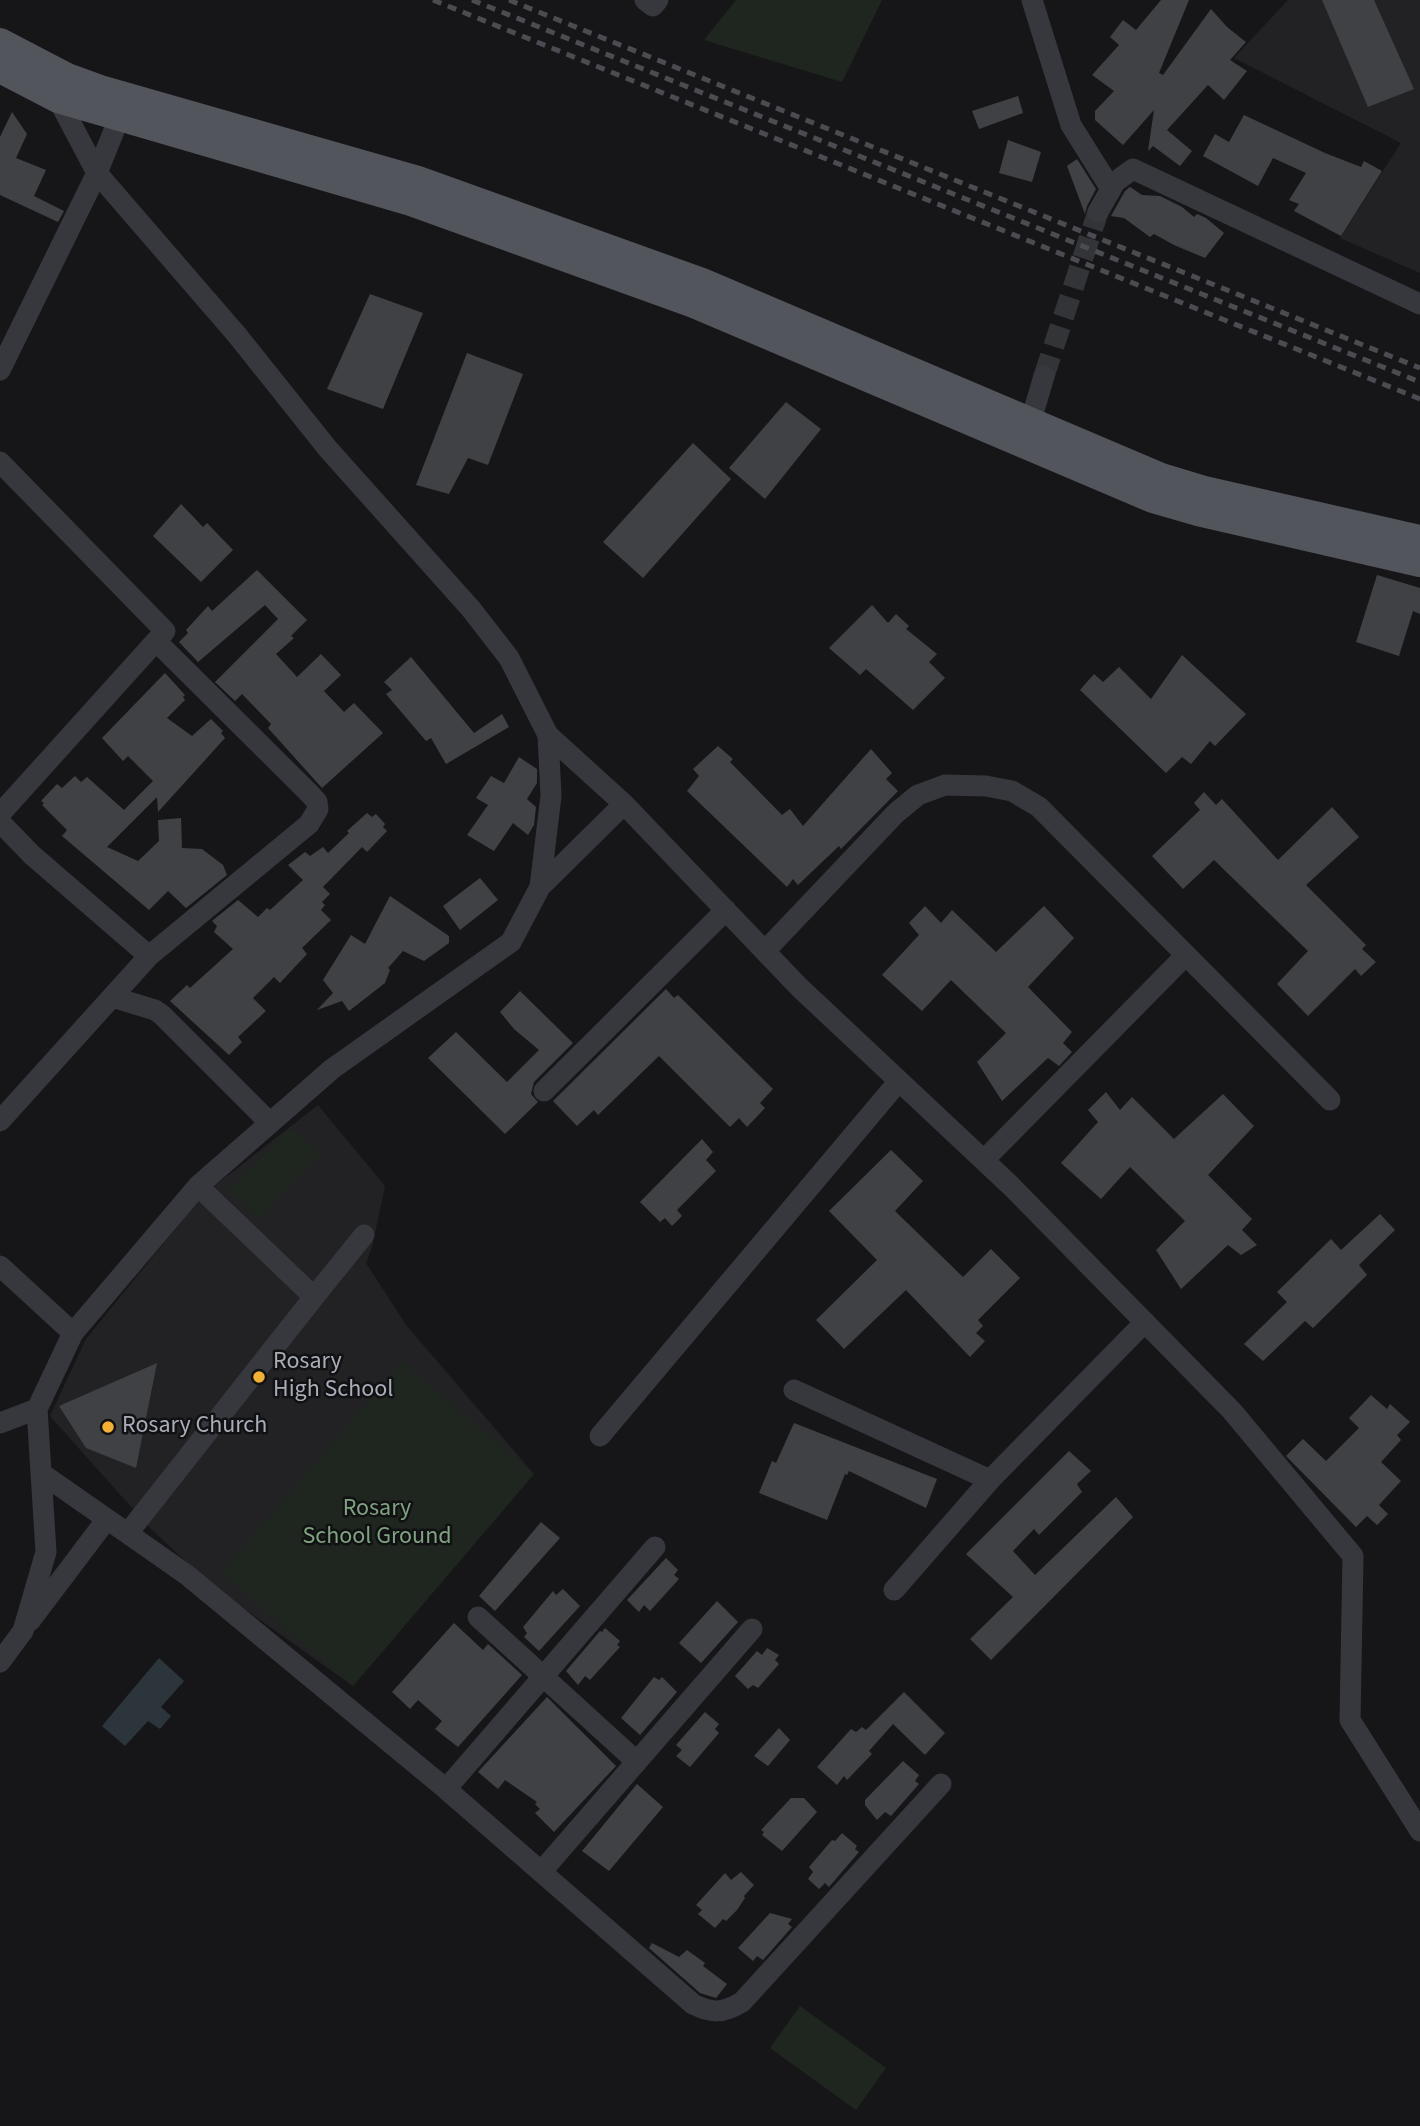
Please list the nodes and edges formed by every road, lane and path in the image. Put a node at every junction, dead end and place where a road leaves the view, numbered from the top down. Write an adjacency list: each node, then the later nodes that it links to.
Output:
1 (645, 0): 2 (street)
2 (658, 0)
3 (1032, 0): 9 (street)
4 (0, 42): 7 (main road)
5 (0, 69): 6 (main road)
6 (58, 99): 7 (main road); 8 (street)
7 (124, 107): 8 (street); 14 (main road)
8 (97, 173): 12 (street); 19 (street)
9 (1111, 189): 10 (street); 11 (street)
10 (1098, 212)
11 (1420, 304)
12 (1, 369)
13 (1044, 376): 14 (street)
14 (1027, 431): 16 (main road); 17 (main road)
15 (0, 462): 18 (street)
16 (1420, 539)
17 (1420, 563)
18 (157, 642): 21 (street); 27 (street)
19 (548, 735): 20 (street); 23 (street)
20 (624, 804): 23 (street); 24 (street)
21 (0, 814)
22 (0, 822): 27 (street)
23 (540, 887): 33 (street)
24 (726, 910): 25 (street); 30 (street)
25 (765, 951): 26 (street); 29 (street)
26 (1186, 955): 31 (street); 34 (street)
27 (149, 956): 28 (street)
28 (112, 997): 32 (street); 33 (street)
29 (899, 1081): 34 (street); 44 (street)
30 (544, 1091)
31 (1330, 1100)
32 (0, 1121)
33 (270, 1123): 35 (street)
34 (984, 1160): 39 (street)
35 (198, 1186): 38 (street); 40 (street)
36 (364, 1235): 38 (street)
37 (0, 1266): 40 (street)
38 (314, 1297): 48 (street)
39 (1145, 1322): 46 (street); 59 (street)
40 (73, 1333): 42 (street)
41 (794, 1390): 46 (street)
42 (37, 1409): 43 (street); 45 (street)
43 (0, 1423)
44 (600, 1436)
45 (41, 1473): 47 (street); 53 (street)
46 (990, 1480): 50 (street)
47 (107, 1518): 48 (street); 53 (street)
48 (128, 1533): 58 (street)
49 (655, 1547): 55 (street)
50 (894, 1590)
51 (478, 1617): 55 (street)
52 (752, 1629): 56 (street)
53 (23, 1631): 54 (street)
54 (0, 1662)
55 (543, 1676): 56 (street); 58 (street)
56 (637, 1762): 60 (street)
57 (941, 1784): 60 (street)
58 (446, 1789): 60 (street)
59 (1420, 1831)
60 (541, 1872)

